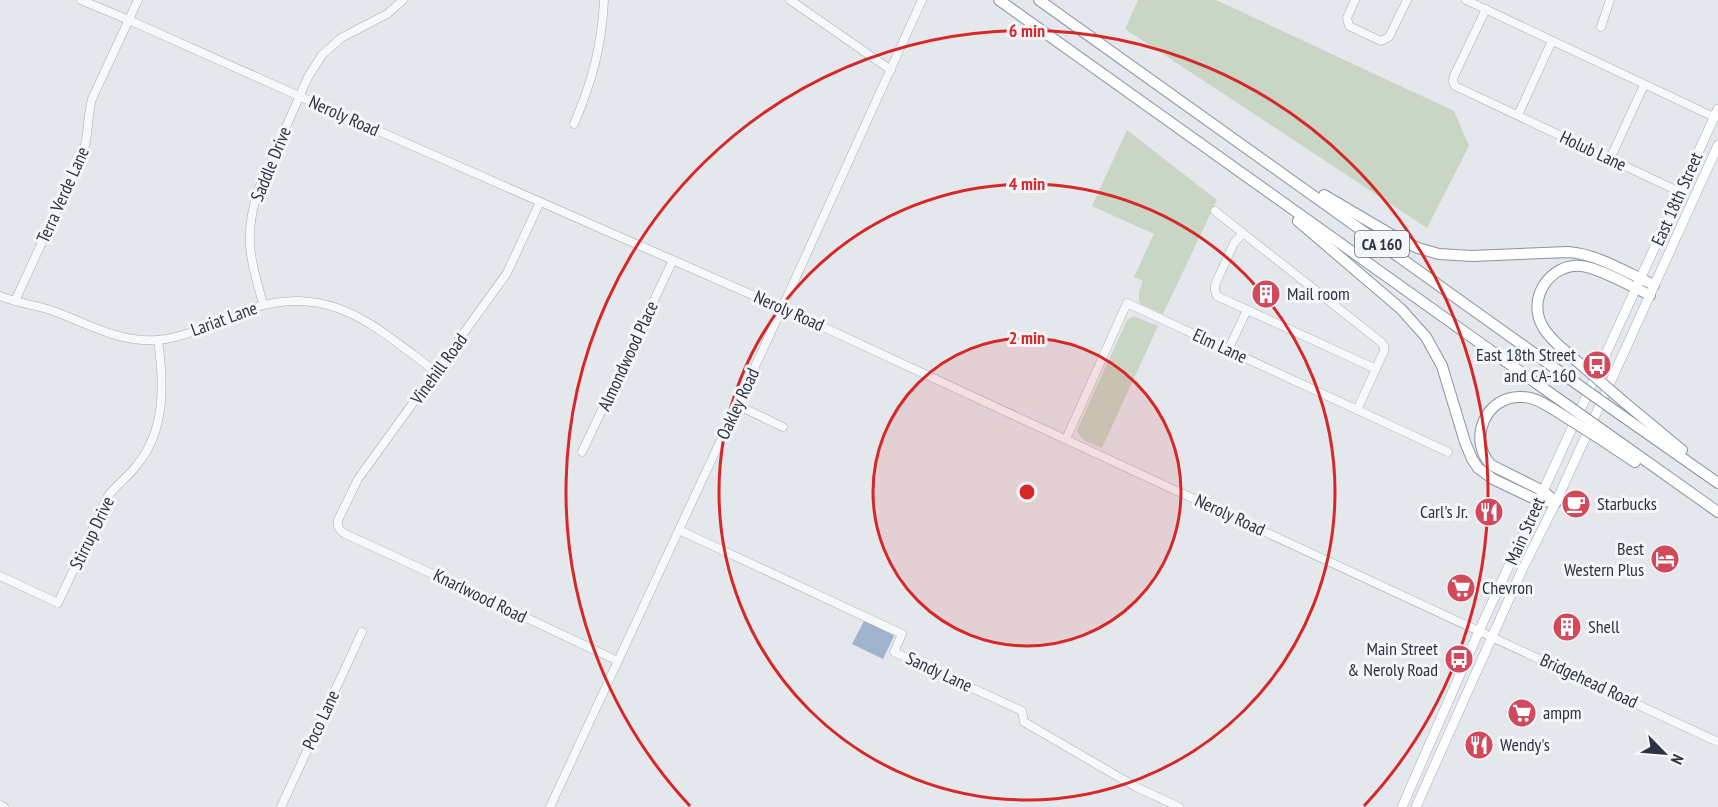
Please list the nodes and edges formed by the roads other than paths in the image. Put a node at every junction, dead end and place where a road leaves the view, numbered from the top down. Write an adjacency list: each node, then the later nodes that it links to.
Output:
1 (81, 0): 14 (street, Neroly Road)
2 (138, 0): 14 (street, Terra Verde Lane)
3 (403, 0): 19 (street, Saddle Drive)
4 (604, 0): 23 (street)
5 (790, 0): 17 (street)
6 (922, 0): 17 (street, Oakley Road)
7 (999, 0): 26 (highway, CA 160)
8 (1039, 0): 20 (highway, CA 160)
9 (1355, 0): 10 (street)
10 (1407, 0)
11 (1466, 0): 13 (street)
12 (1610, 0): 15 (street)
13 (1486, 9): 16 (street); 22 (street, Holub Lane)
14 (129, 20): 19 (street, Neroly Road); 35 (street, Terra Verde Lane)
15 (1601, 27)
16 (1552, 41): 18 (street); 22 (street)
17 (891, 70): 37 (street, Oakley Road)
18 (1644, 85): 21 (street); 25 (street)
19 (299, 96): 28 (street, Neroly Road); 36 (street, Saddle Drive)
20 (1193, 110): 32 (highway); 51 (highway, CA 160, bridge)
21 (1716, 113): 27 (main road, East 18th Street)
22 (1518, 116): 25 (street, Holub Lane)
23 (574, 124)
24 (1718, 145): 33 (main road, East 18th Street)
25 (1610, 159): 27 (street, Holub Lane)
26 (1251, 179): 43 (highway, CA 160); 52 (highway)
27 (1680, 192): 32 (main road, East 18th Street)
28 (540, 202): 31 (street, Neroly Road); 42 (street, Vinehill Road)
29 (1215, 211): 30 (street)
30 (1243, 233): 38 (street); 41 (street)
31 (672, 260): 37 (street, Neroly Road); 48 (street, Almondwood Place)
32 (1638, 284): 33 (highway); 50 (highway, bridge); 52 (main road, Main Street)
33 (1652, 290): 53 (main road, Main Street)
34 (0, 296): 35 (street, Lariat Lane)
35 (15, 301): 39 (street, Lariat Lane)
36 (263, 304): 39 (street, Lariat Lane); 42 (street, Lariat Lane)
37 (782, 308): 44 (street, Oakley Road); 47 (street, Neroly Road)
38 (1247, 310): 40 (street); 41 (street)
39 (158, 340): 57 (street, Stirrup Drive)
40 (1228, 350): 45 (street, Elm Lane); 47 (street, Elm Lane)
41 (1376, 369): 45 (street)
42 (436, 372): 56 (street, Vinehill Road)
43 (1557, 404): 52 (highway); 54 (highway, CA 160, bridge)
44 (737, 405): 46 (street); 55 (street, Oakley Road)
45 (1357, 410): 49 (street, Elm Lane)
46 (783, 427)
47 (1065, 439): 58 (street, Neroly Road)
48 (582, 452)
49 (1448, 452)
50 (1718, 477)
51 (1718, 483)
52 (1541, 496): 53 (highway); 58 (main road, Main Street)
53 (1556, 502): 60 (main road, Main Street)
54 (1718, 514)
55 (679, 530): 61 (street, Oakley Road); 67 (street, Sandy Lane)
56 (341, 532): 61 (street, Knarlwood Road)
57 (0, 576)
58 (1479, 631): 60 (street, Neroly Road); 68 (main road, Main Street)
59 (362, 632): 65 (street, Poco Lane)
60 (1492, 636): 62 (street, Bridgehead Road); 69 (main road, Main Street)
61 (618, 661): 66 (street, Oakley Road)
62 (1718, 742)
63 (0, 805): 64 (street)
64 (4, 807)
65 (281, 807)
66 (550, 807)
67 (1179, 807)
68 (1402, 807)
69 (1416, 807)

